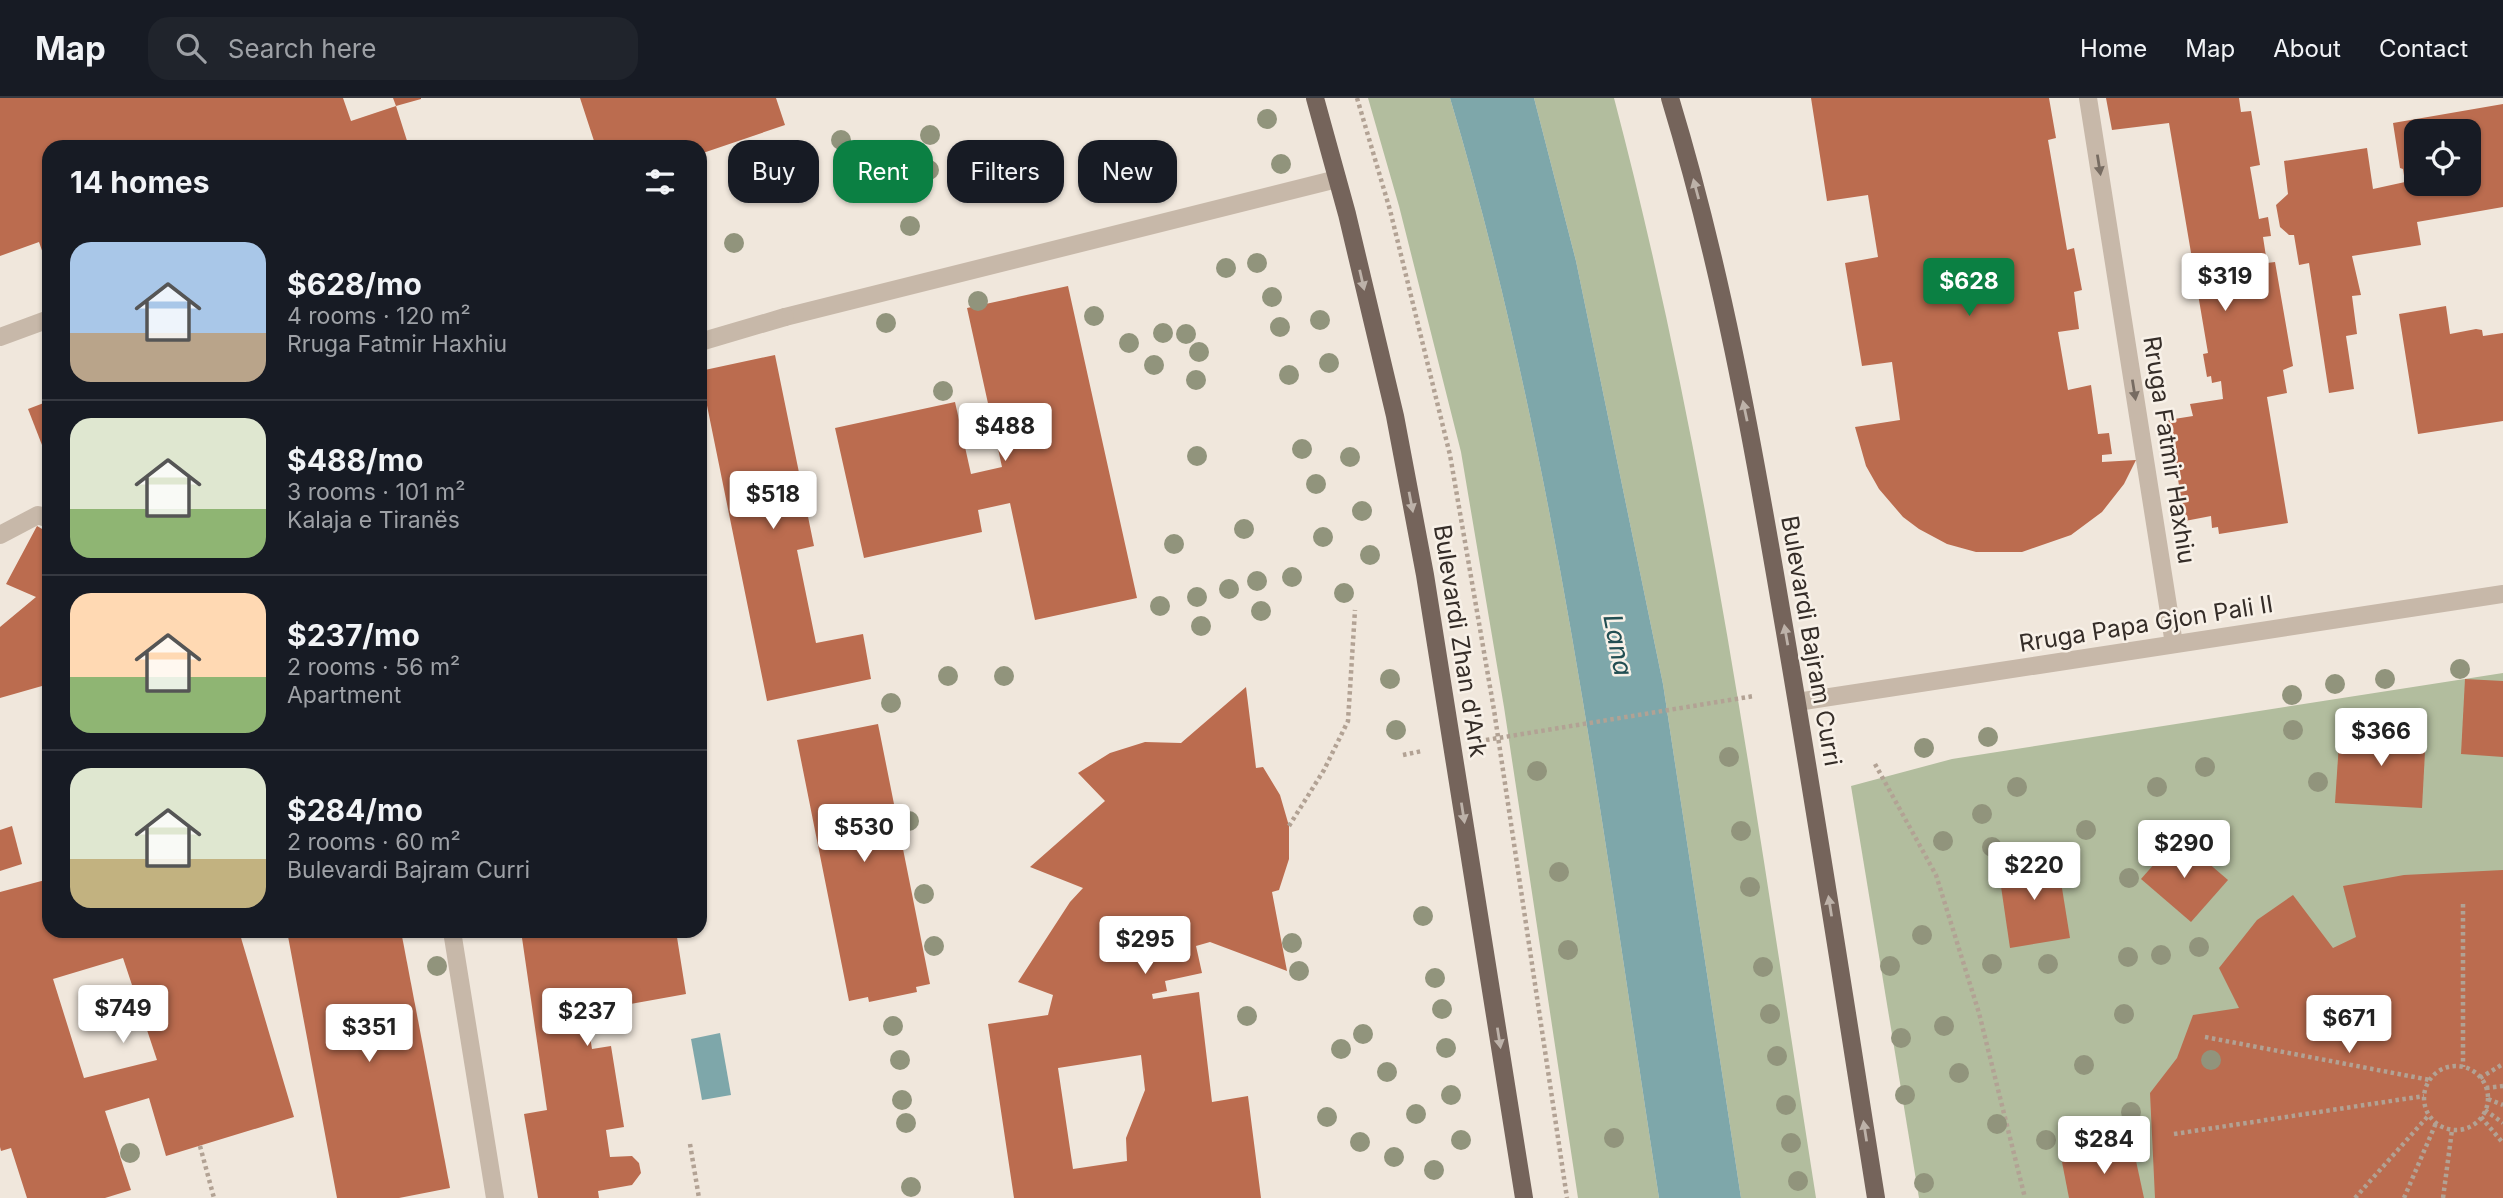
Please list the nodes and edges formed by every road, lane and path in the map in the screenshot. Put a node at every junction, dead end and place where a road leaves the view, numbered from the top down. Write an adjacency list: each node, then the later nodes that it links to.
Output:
1 (1315, 98): 5 (main road, Bulevardi Zhan d'Ark)
2 (1357, 98): 45 (path)
3 (1670, 98): 15 (main road, Bulevardi Bajram Curri, one-way to 3)
4 (2088, 98): 13 (street, Rruga Fatmir Haxhiu, one-way to 13)
5 (1337, 179): 8 (street); 44 (main road, Bulevardi Zhan d'Ark, one-way to 44)
6 (42, 321): 7 (street)
7 (0, 337)
8 (707, 340)
9 (42, 516): 10 (street)
10 (0, 535)
11 (2503, 594): 13 (street, Rruga Papa Gjon Pali II)
12 (1355, 610): 18 (path)
13 (2174, 644): 15 (street, Rruga Papa Gjon Pali II)
14 (1754, 696): 16 (path)
15 (1797, 702): 46 (main road, Bulevardi Bajram Curri, one-way to 15)
16 (1506, 737)
17 (1875, 764): 47 (path)
18 (1289, 826)
19 (2463, 904): 23 (path)
20 (453, 938): 42 (street)
21 (2205, 1037): 25 (path)
22 (2503, 1064): 24 (path)
23 (2463, 1067): 24 (path); 25 (path)
24 (2480, 1078): 27 (path)
25 (2430, 1080): 28 (path)
26 (2503, 1086): 27 (path)
27 (2486, 1088): 29 (path)
28 (2424, 1096): 32 (path); 37 (path)
29 (2488, 1099): 30 (path); 31 (path)
30 (2503, 1105)
31 (2485, 1110): 33 (path); 34 (path)
32 (2429, 1115): 35 (path); 48 (path)
33 (2481, 1117): 36 (path); 38 (path)
34 (2503, 1122)
35 (2436, 1123): 36 (path); 49 (path)
36 (2452, 1130): 50 (path)
37 (2175, 1133)
38 (2503, 1143)
39 (690, 1144): 43 (path)
40 (200, 1146): 41 (path)
41 (214, 1198)
42 (495, 1198)
43 (699, 1198)
44 (1524, 1198)
45 (1567, 1198)
46 (1876, 1198)
47 (2025, 1198)
48 (2355, 1198)
49 (2404, 1198)
50 (2443, 1198)

